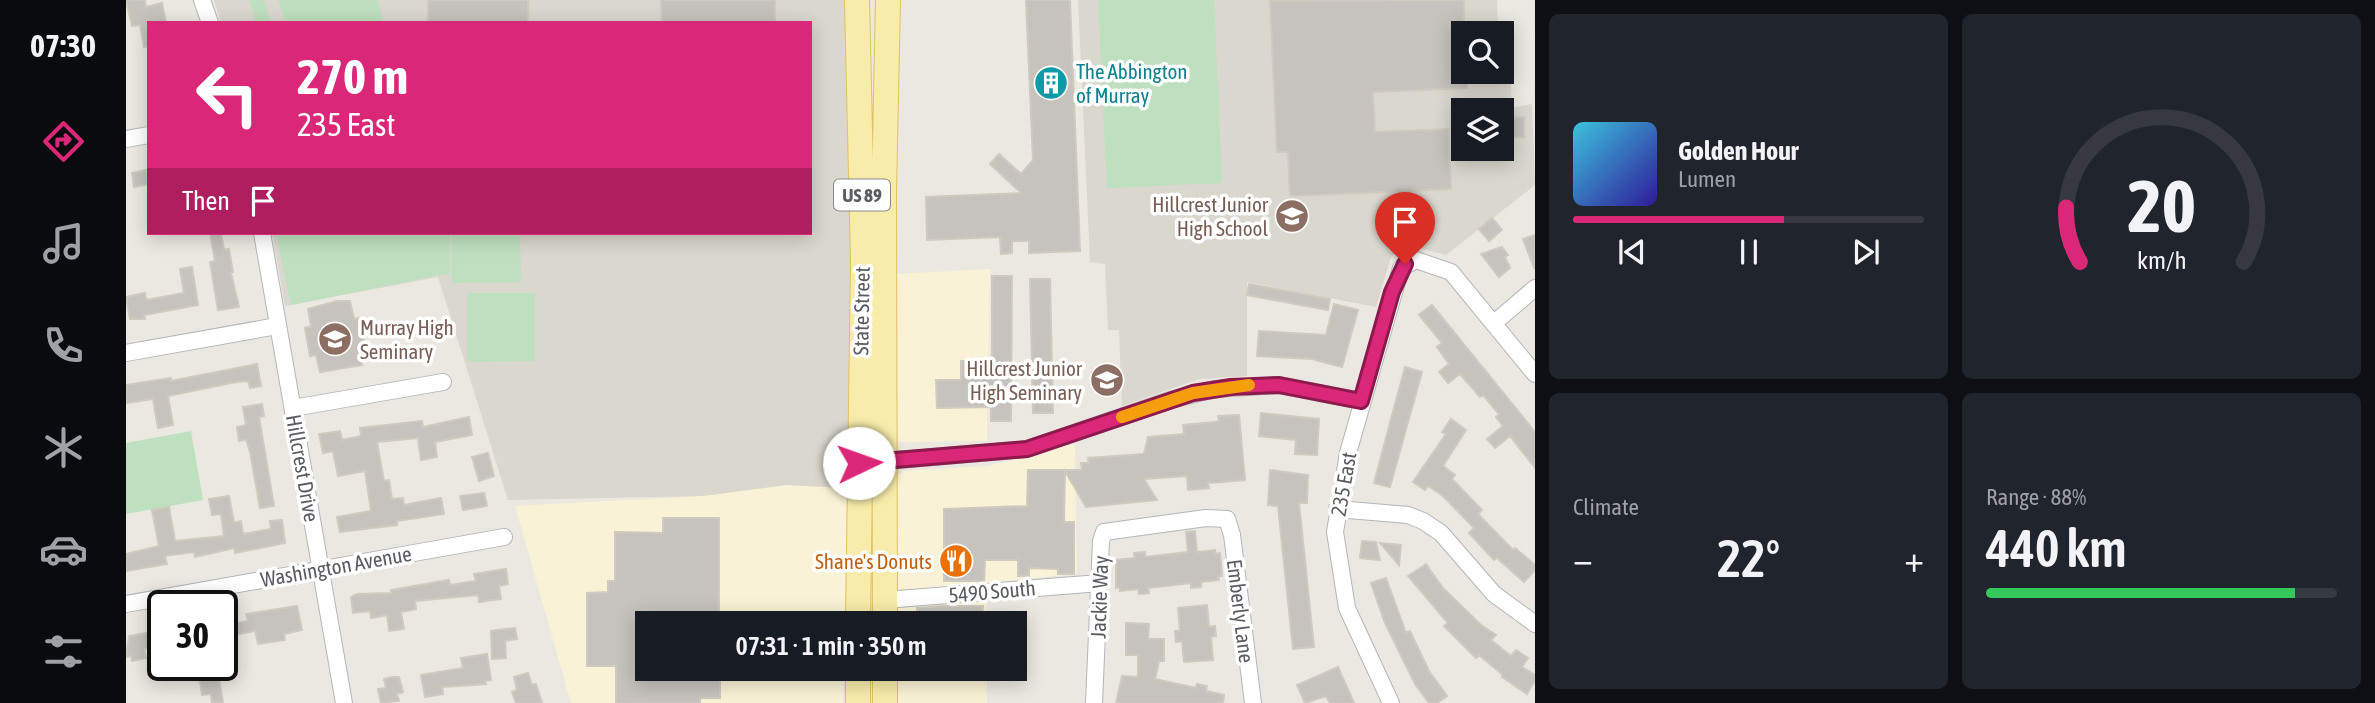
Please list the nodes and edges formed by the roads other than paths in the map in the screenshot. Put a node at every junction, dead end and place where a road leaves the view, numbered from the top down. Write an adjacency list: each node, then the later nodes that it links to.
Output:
1 (202, 0): 4 (street)
2 (857, 0): 17 (main road, State Street / US 89)
3 (888, 0): 16 (main road, State Street / US 89)
4 (209, 21)
5 (147, 135): 6 (street)
6 (126, 139)
7 (262, 235): 10 (street, Hillcrest Drive)
8 (1535, 288): 9 (street)
9 (1494, 323): 12 (street); 14 (street, 235 East)
10 (277, 326): 11 (street); 15 (street, Hillcrest Drive)
11 (126, 353)
12 (1535, 374)
13 (443, 382): 15 (street)
14 (1361, 401): 16 (street); 18 (street, 235 East)
15 (293, 408): 21 (street, Hillcrest Drive)
16 (885, 461): 17 (street); 25 (main road, State Street / US 89)
17 (859, 463): 24 (main road, State Street / US 89)
18 (1337, 509): 27 (street); 35 (street, 235 East)
19 (1227, 519): 22 (street, Jackie Way); 34 (street, Emberly Lane)
20 (504, 537): 21 (street, Washington Avenue)
21 (320, 569): 23 (street, Washington Avenue); 30 (street, Hillcrest Drive)
22 (1100, 583): 26 (street, 5490 South); 33 (street, Jackie Way)
23 (126, 604)
24 (858, 611)
25 (885, 611)
26 (892, 611)
27 (1535, 624)
28 (858, 681): 31 (main road)
29 (885, 681): 32 (main road)
30 (344, 703)
31 (858, 703)
32 (884, 703)
33 (1094, 703)
34 (1253, 703)
35 (1391, 703)

